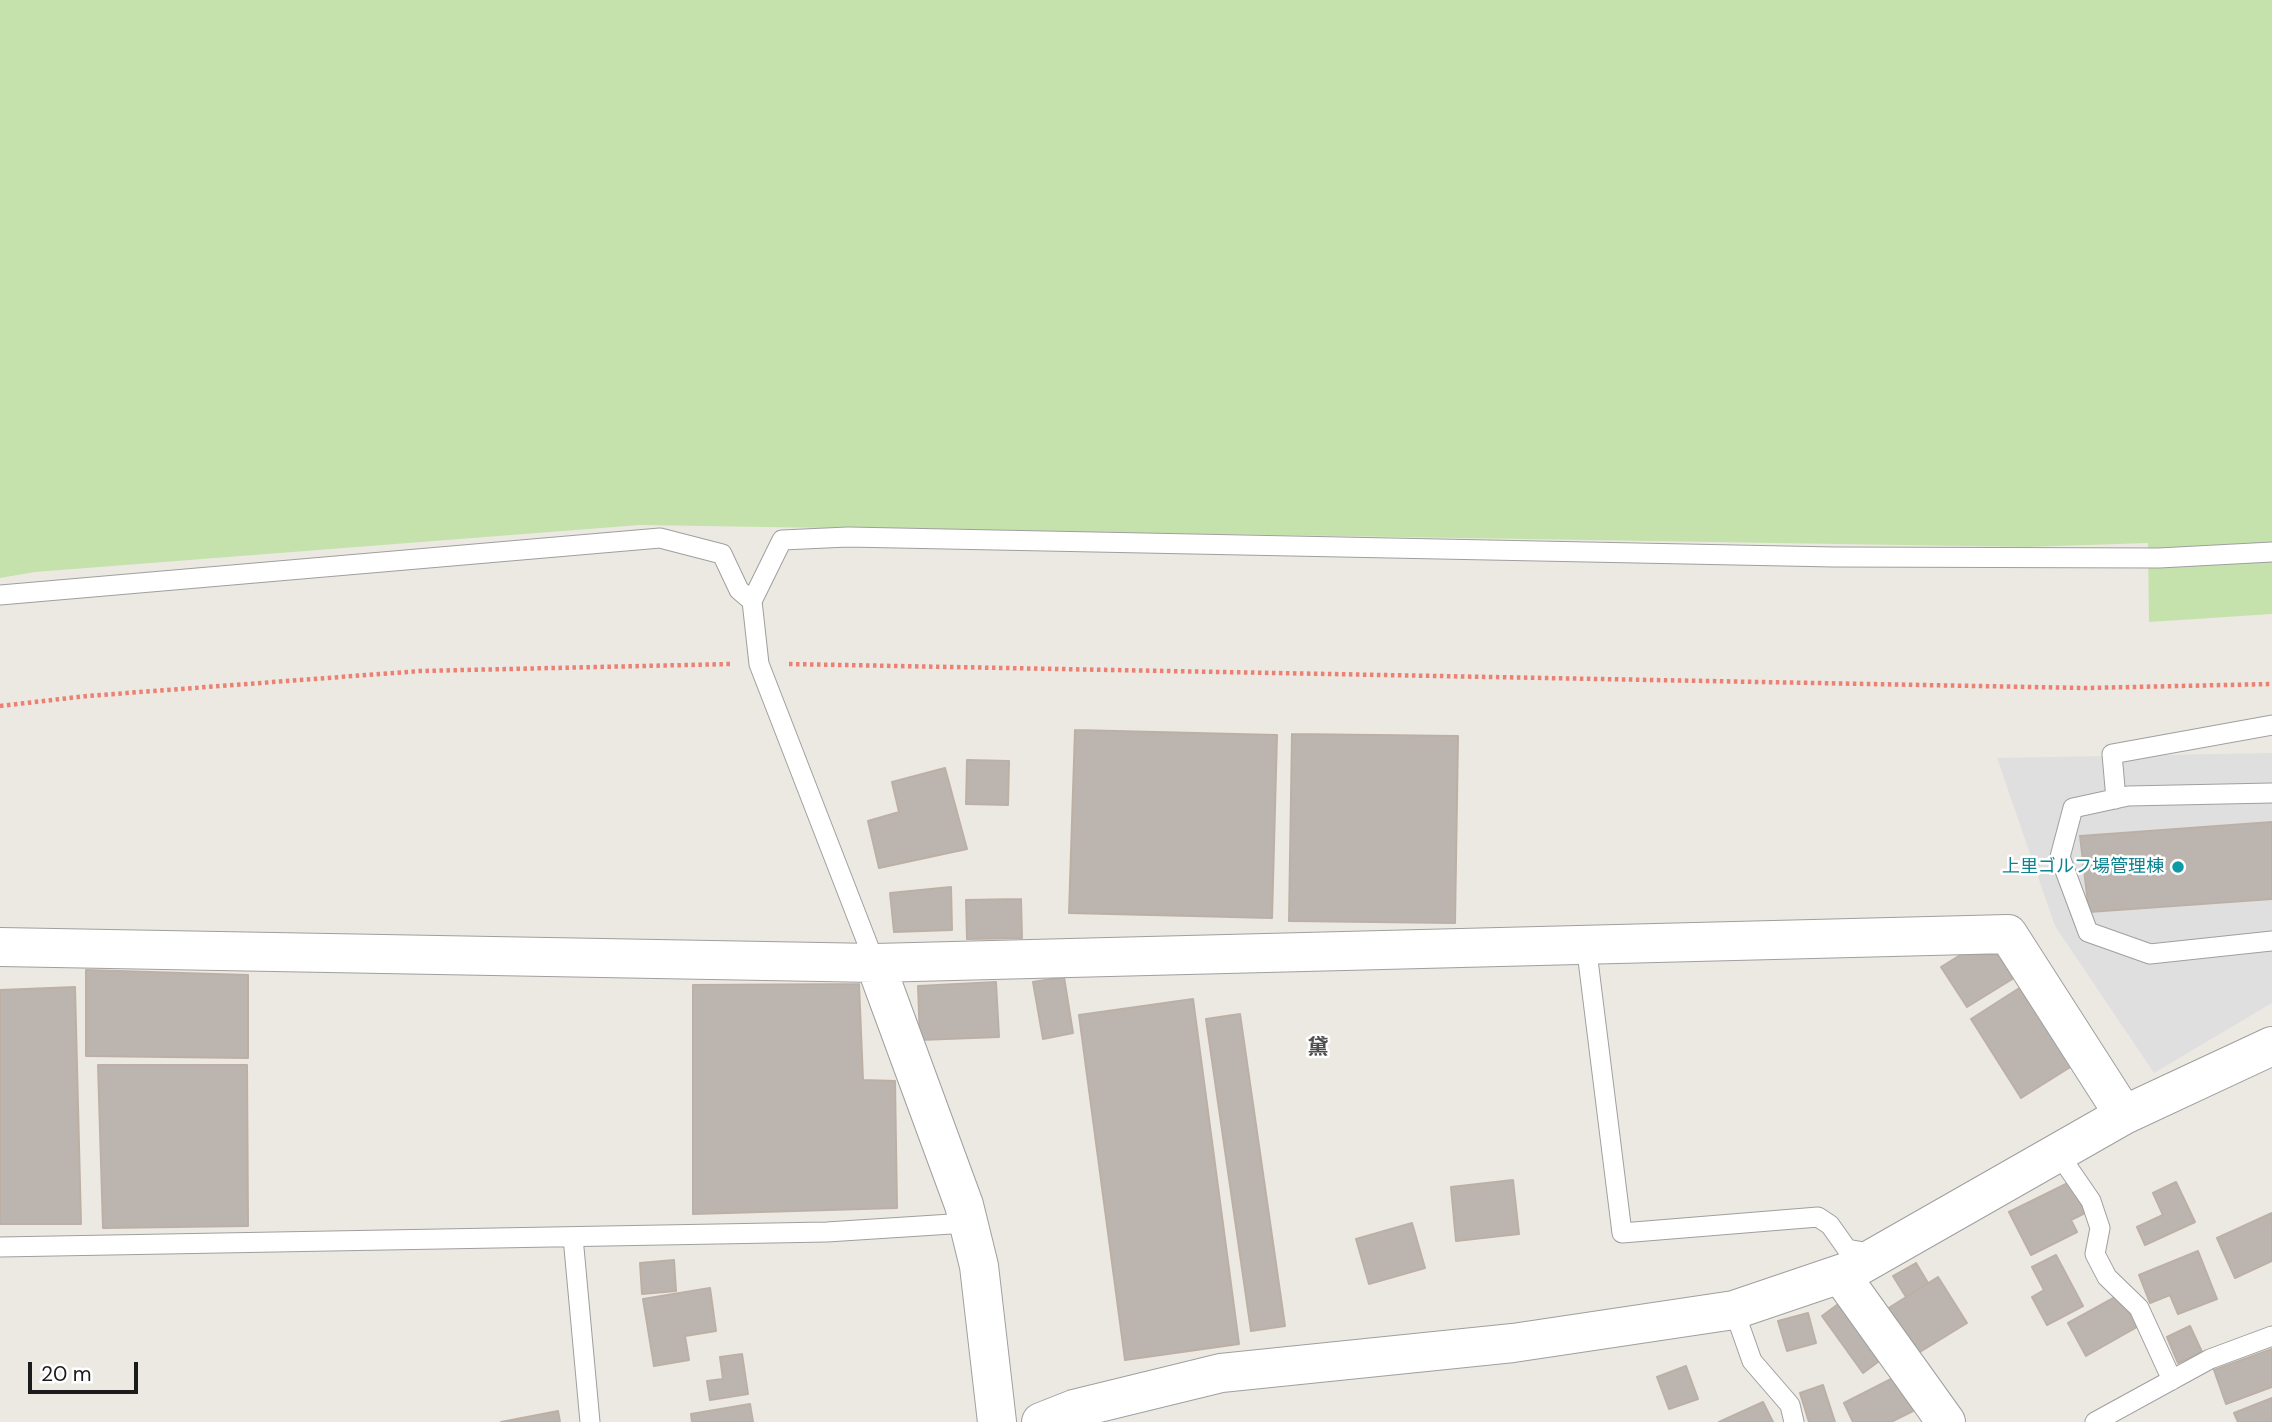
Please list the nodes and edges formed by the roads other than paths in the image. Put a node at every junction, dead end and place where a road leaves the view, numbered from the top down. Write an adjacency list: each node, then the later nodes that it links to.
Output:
1 (2272, 552): 3 (lane)
2 (0, 595): 3 (lane)
3 (752, 601): 10 (lane)
4 (2272, 726): 6 (lane)
5 (2272, 793): 6 (lane)
6 (2116, 799): 7 (lane)
7 (2272, 941)
8 (1587, 944): 10 (street); 12 (street); 17 (lane)
9 (0, 947): 10 (street)
10 (874, 963): 14 (street)
11 (2272, 1046): 12 (street)
12 (2124, 1115): 13 (street)
13 (2058, 1153): 17 (street); 21 (lane)
14 (967, 1223): 15 (lane); 23 (street)
15 (572, 1237): 16 (lane); 22 (lane)
16 (0, 1247)
17 (1880, 1254): 18 (street)
18 (1840, 1274): 19 (street); 26 (street)
19 (1734, 1310): 24 (street); 25 (lane)
20 (2272, 1336): 21 (lane)
21 (2172, 1380): 27 (lane)
22 (590, 1422)
23 (997, 1422)
24 (1041, 1422)
25 (1794, 1422)
26 (1947, 1422)
27 (2095, 1422)

